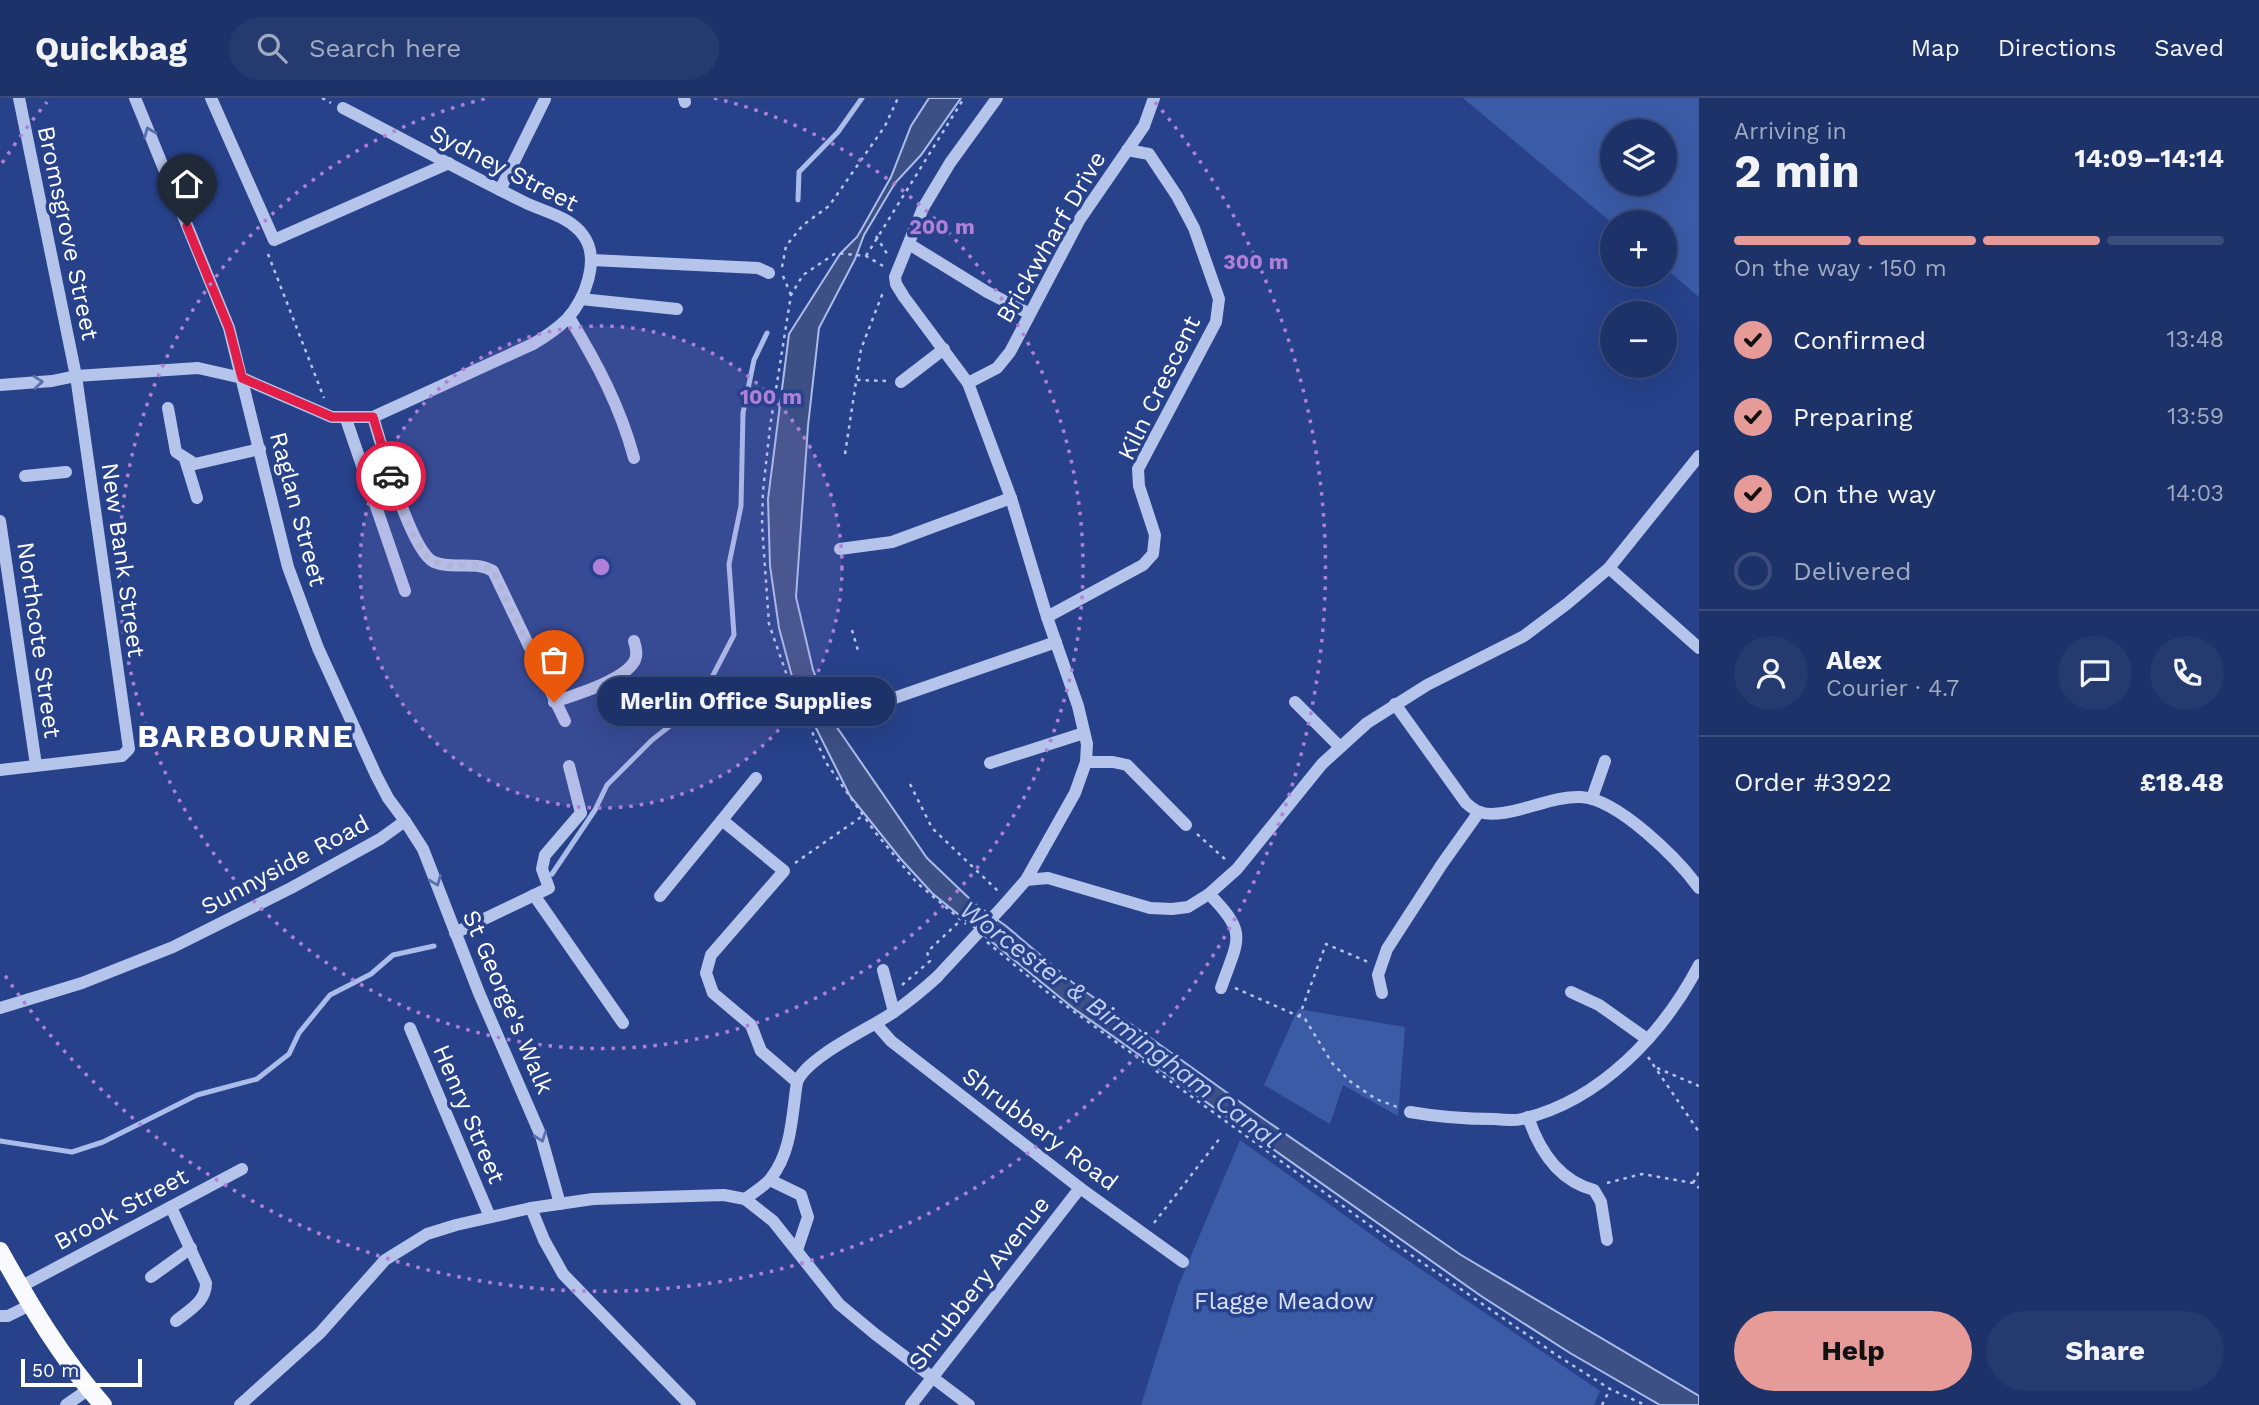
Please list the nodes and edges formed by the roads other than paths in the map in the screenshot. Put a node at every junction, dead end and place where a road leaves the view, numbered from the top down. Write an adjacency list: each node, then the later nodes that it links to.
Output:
1 (19, 98): 19 (street, Bromsgrove Street)
2 (135, 98): 20 (street, Raglan Street, one-way to 2)
3 (211, 98): 9 (street)
4 (997, 98): 11 (street)
5 (1154, 98): 8 (street, Brickwharf Drive)
6 (545, 99): 10 (street)
7 (343, 108): 9 (street, Sydney Street)
8 (1127, 150): 16 (street, Brickwharf Drive); 39 (street, Kiln Crescent)
9 (449, 163): 10 (street, Sydney Street)
10 (500, 190): 12 (street, Sydney Street)
11 (909, 244): 16 (street); 18 (street)
12 (592, 260): 13 (street); 14 (street)
13 (769, 273)
14 (581, 299): 15 (street); 17 (street)
15 (677, 309)
16 (1028, 313): 22 (street, Brickwharf Drive)
17 (569, 317): 25 (street); 29 (street)
18 (944, 349): 21 (street); 22 (street)
19 (76, 376): 20 (street); 23 (street, one-way to 19); 31 (street, New Bank Street)
20 (242, 378): 26 (street); 27 (street, Raglan Street)
21 (901, 382)
22 (968, 383): 34 (street)
23 (0, 385)
24 (168, 408): 30 (street)
25 (373, 417): 26 (street); 44 (street)
26 (346, 419): 38 (street)
27 (260, 450): 30 (street); 42 (street, Raglan Street)
28 (1699, 456): 37 (street)
29 (634, 458)
30 (185, 459): 33 (street)
31 (78, 470): 32 (street); 54 (street, New Bank Street)
32 (25, 476)
33 (197, 498)
34 (1011, 498): 36 (street); 39 (street)
35 (0, 521): 54 (street, Northcote Street)
36 (840, 549)
37 (1609, 568): 43 (street); 47 (street)
38 (405, 591)
39 (1047, 617): 41 (street)
40 (634, 641): 44 (street)
41 (1056, 642): 46 (street); 49 (street)
42 (318, 648): 61 (street, Sunnyside Road)
43 (1699, 648)
44 (554, 702): 48 (street)
45 (1295, 702): 50 (street)
46 (877, 704)
47 (1395, 704): 50 (street); 59 (street)
48 (565, 722)
49 (1084, 733): 52 (street); 53 (street)
50 (1340, 747): 65 (street)
51 (1605, 761): 58 (street)
52 (1086, 762): 62 (street); 63 (street)
53 (990, 763)
54 (36, 765): 56 (street)
55 (569, 766): 66 (street)
56 (0, 770)
57 (756, 778): 60 (street)
58 (1592, 798): 59 (street); 64 (street)
59 (1479, 812): 73 (street)
60 (722, 820): 67 (street); 80 (street)
61 (405, 821): 68 (street, St George's Walk, one-way to 68); 74 (street, Sunnyside Road)
62 (1186, 825)
63 (1026, 880): 65 (street); 75 (street, bridge)
64 (1699, 888)
65 (1209, 894): 71 (street)
66 (534, 895): 68 (street); 76 (street)
67 (660, 896)
68 (456, 933): 87 (street, St George's Walk, one-way to 87)
69 (1699, 965): 79 (street)
70 (883, 970): 75 (street)
71 (1222, 985)
72 (1571, 992): 79 (street)
73 (1382, 993)
74 (0, 1007)
75 (894, 1012): 77 (street)
76 (623, 1023)
77 (876, 1024): 80 (street); 85 (street, Shrubbery Road)
78 (410, 1028): 90 (street, Henry Street)
79 (1644, 1042): 82 (street)
80 (797, 1082): 84 (street)
81 (1410, 1112): 82 (street)
82 (1528, 1117): 91 (street)
83 (242, 1170): 88 (street, Brook Street)
84 (770, 1180): 86 (street); 93 (street)
85 (1080, 1188): 95 (street, Shrubbery Road); 101 (street, Shrubbery Avenue)
86 (745, 1199): 87 (street); 93 (street)
87 (560, 1204): 89 (street)
88 (171, 1207): 92 (street); 97 (street, Brook Street)
89 (531, 1208): 90 (street); 106 (street)
90 (490, 1217): 105 (street)
91 (1607, 1240)
92 (191, 1248): 96 (street); 100 (street)
93 (797, 1250): 101 (street)
94 (0, 1251): 97 (main road)
95 (1182, 1262)
96 (151, 1277)
97 (20, 1287): 98 (main road)
98 (30, 1305): 99 (street); 102 (main road)
99 (0, 1316)
100 (176, 1321)
101 (932, 1378): 107 (street, Shrubbery Avenue); 108 (street)
102 (89, 1389): 103 (street); 104 (main road)
103 (66, 1405)
104 (103, 1405)
105 (240, 1405)
106 (690, 1405)
107 (911, 1405)
108 (969, 1405)

